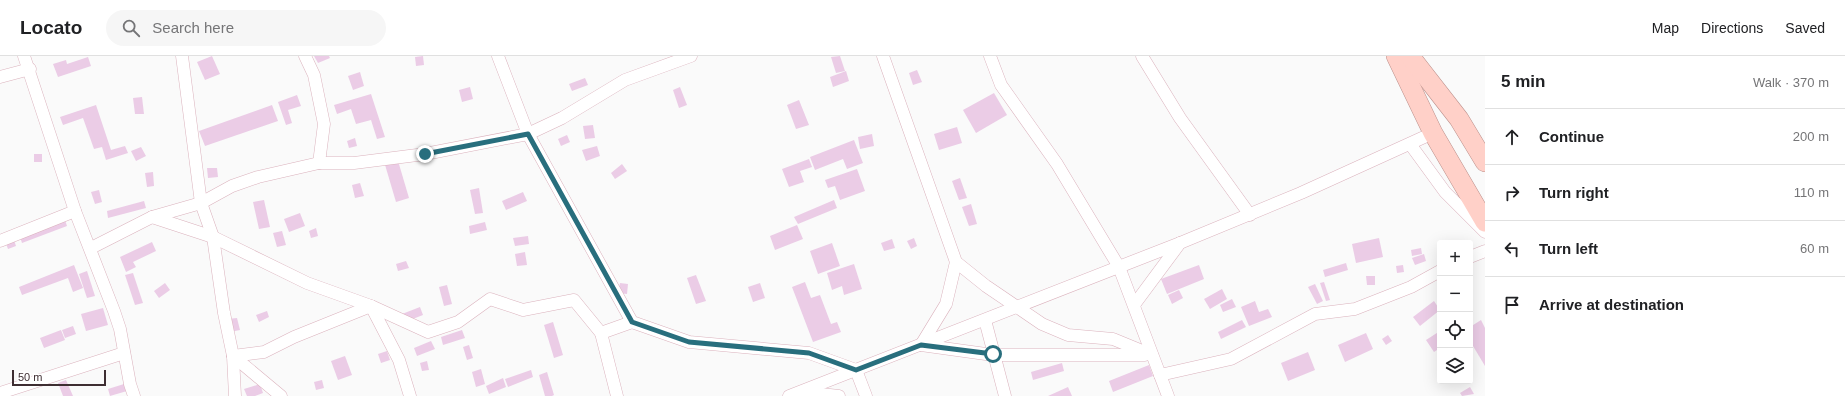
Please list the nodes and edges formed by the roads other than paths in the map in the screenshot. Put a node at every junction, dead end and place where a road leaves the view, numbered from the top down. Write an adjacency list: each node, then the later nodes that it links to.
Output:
1 (24, 56): 11 (street)
2 (182, 56): 18 (street)
3 (305, 56): 17 (street)
4 (498, 56): 14 (street)
5 (691, 56): 14 (street)
6 (883, 56): 30 (street)
7 (990, 56): 31 (street)
8 (1142, 56): 20 (street)
9 (1396, 56): 13 (highway)
10 (1410, 56): 16 (highway)
11 (30, 69): 12 (street); 19 (street)
12 (0, 77)
13 (1432, 133): 15 (street); 22 (highway)
14 (528, 134): 17 (street); 37 (street)
15 (1410, 144): 20 (street); 23 (street)
16 (1485, 162)
17 (319, 163): 18 (street)
18 (201, 203): 21 (street); 24 (street)
19 (75, 211): 25 (street); 27 (street)
20 (1250, 214): 26 (street)
21 (152, 217): 24 (street); 27 (street)
22 (1485, 222)
23 (1485, 232)
24 (213, 237): 34 (street); 43 (street)
25 (0, 241)
26 (1180, 243): 31 (street); 33 (street)
27 (91, 248): 40 (street)
28 (1485, 251): 29 (street)
29 (1473, 256)
30 (956, 262): 35 (street); 39 (street)
31 (1119, 267): 33 (street); 35 (street)
32 (1437, 273): 45 (street)
33 (1134, 305): 42 (street)
34 (371, 306): 38 (street); 43 (street); 51 (street)
35 (1016, 307): 36 (street); 42 (street)
36 (984, 320): 39 (street); 41 (street)
37 (632, 322): 38 (street); 44 (street)
38 (601, 333): 52 (street)
39 (921, 345): 41 (street); 44 (street)
40 (124, 353): 46 (street); 48 (street)
41 (993, 354): 42 (street); 56 (street)
42 (1152, 355): 45 (street)
43 (233, 356): 49 (street); 50 (street)
44 (856, 370): 47 (street); 55 (street)
45 (1160, 375): 57 (street)
46 (3, 390)
47 (801, 391): 53 (street); 54 (street)
48 (134, 396)
49 (235, 396)
50 (281, 396)
51 (410, 396)
52 (617, 396)
53 (789, 396)
54 (838, 396)
55 (866, 396)
56 (1005, 396)
57 (1168, 396)

